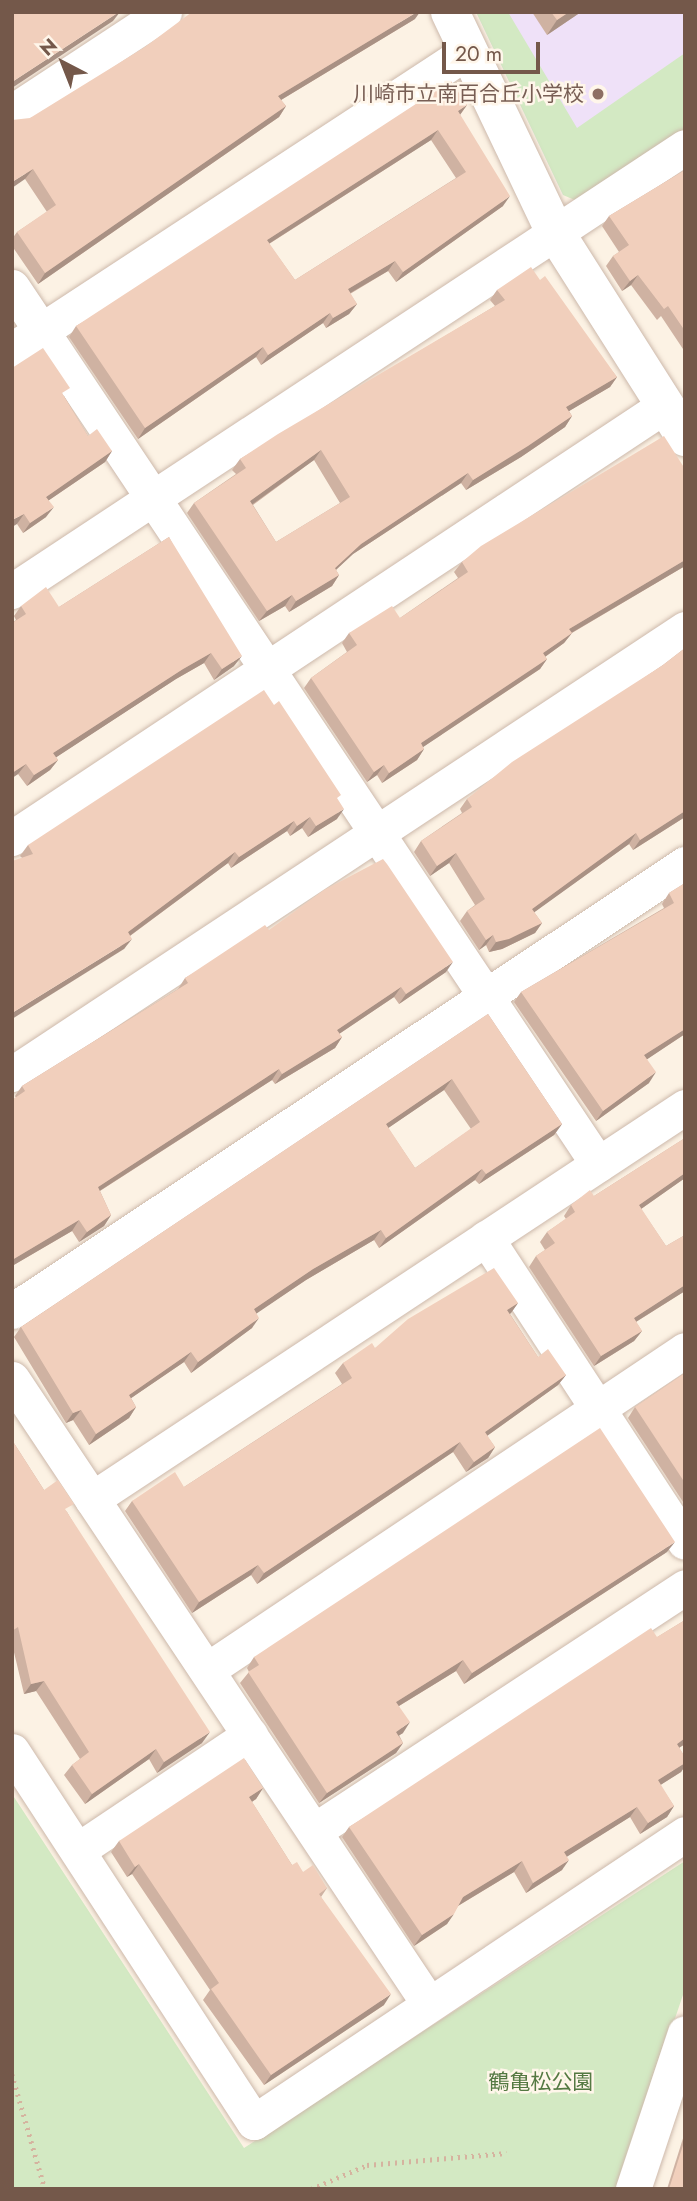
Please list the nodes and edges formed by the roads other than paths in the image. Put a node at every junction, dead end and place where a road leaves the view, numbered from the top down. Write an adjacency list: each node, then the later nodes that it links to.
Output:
1 (164, 12): 4 (street)
2 (450, 12): 3 (street)
3 (465, 53): 6 (street); 8 (street)
4 (12, 112)
5 (685, 147): 6 (street)
6 (555, 232): 10 (street); 11 (street)
7 (12, 287): 8 (street)
8 (42, 331): 9 (street); 11 (street)
9 (12, 350)
10 (674, 422): 14 (street)
11 (152, 498): 12 (street); 14 (street)
12 (12, 591)
13 (685, 629): 15 (street)
14 (267, 669): 15 (street); 16 (street)
15 (376, 833): 18 (street); 19 (street)
16 (12, 838)
17 (685, 864): 18 (street)
18 (486, 996): 21 (street); 23 (street)
19 (12, 1074)
20 (685, 1107): 21 (street)
21 (598, 1164): 22 (street)
22 (486, 1238): 26 (street); 27 (street)
23 (12, 1311)
24 (685, 1350): 26 (street)
25 (15, 1390): 27 (street)
26 (598, 1409): 28 (street); 30 (street)
27 (92, 1499): 30 (street)
28 (685, 1542)
29 (685, 1587): 33 (street)
30 (206, 1670): 31 (street)
31 (250, 1735): 33 (street); 35 (street)
32 (12, 1751): 35 (street)
33 (314, 1831): 36 (street)
34 (685, 1835): 36 (street)
35 (78, 1850): 36 (street)
36 (429, 2004)
37 (685, 2033): 38 (street)
38 (633, 2189)

